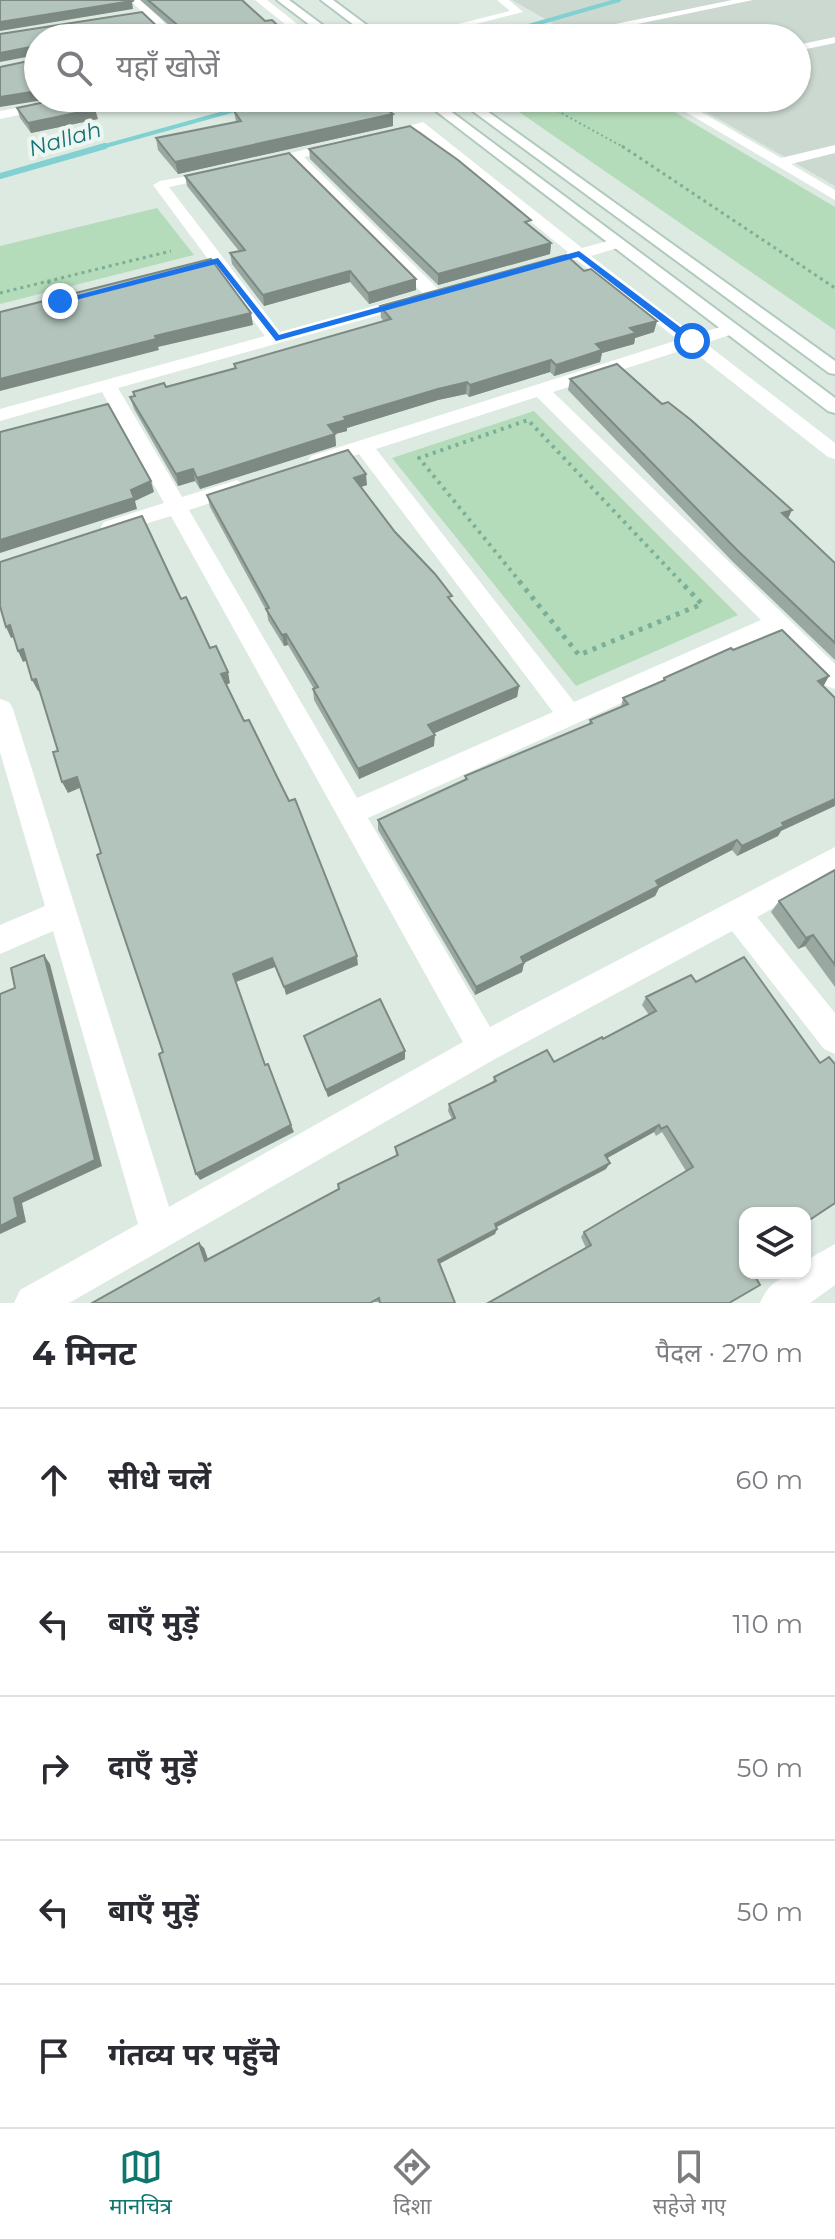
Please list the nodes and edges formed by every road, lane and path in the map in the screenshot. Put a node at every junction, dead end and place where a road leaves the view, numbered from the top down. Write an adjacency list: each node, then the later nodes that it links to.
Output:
1 (135, 0): 8 (street)
2 (260, 0): 11 (street)
3 (282, 0): 12 (street)
4 (302, 0): 13 (street)
5 (326, 0): 14 (street)
6 (502, 0): 15 (street)
7 (748, 0): 16 (street)
8 (148, 13): 9 (street); 10 (street)
9 (132, 15)
10 (159, 24)
11 (291, 24)
12 (315, 24)
13 (332, 24)
14 (359, 24)
15 (467, 24)
16 (625, 24)
17 (835, 40): 18 (street)
18 (811, 45)
19 (24, 111): 24 (street)
20 (443, 112): 30 (street)
21 (480, 112): 29 (street)
22 (561, 112): 35 (path)
23 (692, 112): 27 (street)
24 (0, 115)
25 (835, 149): 27 (street)
26 (294, 155): 32 (street); 39 (street); 39 (street)
27 (779, 163): 28 (street)
28 (835, 196)
29 (647, 234): 30 (street); 41 (street)
30 (615, 244): 32 (street); 38 (street)
31 (171, 251): 34 (path)
32 (579, 254): 33 (street); 40 (street)
33 (550, 262)
34 (48, 281): 36 (path); 37 (path)
35 (835, 288)
36 (0, 293)
37 (60, 301)
38 (730, 329): 40 (street); 44 (street)
39 (276, 338): 42 (street)
40 (692, 341): 43 (street); 47 (street)
41 (835, 369)
42 (107, 384): 45 (street); 50 (street)
43 (540, 390): 46 (street); 53 (street)
44 (835, 407)
45 (0, 415)
46 (364, 447): 48 (street); 56 (street)
47 (835, 453)
48 (292, 470)
49 (263, 479): 50 (street)
50 (177, 506): 51 (street); 57 (street)
51 (89, 535)
52 (702, 604): 52 (path)
53 (777, 623): 54 (street); 56 (street)
54 (835, 679)
55 (0, 709): 59 (street)
56 (571, 717): 57 (street)
57 (351, 813): 63 (street)
58 (835, 860): 60 (street)
59 (61, 913): 61 (street); 64 (street)
60 (737, 914): 62 (street); 63 (street)
61 (0, 940)
62 (835, 1038)
63 (484, 1048): 64 (street)
64 (159, 1233): 66 (street)
65 (835, 1262): 67 (street)
66 (33, 1303)
67 (779, 1303)

